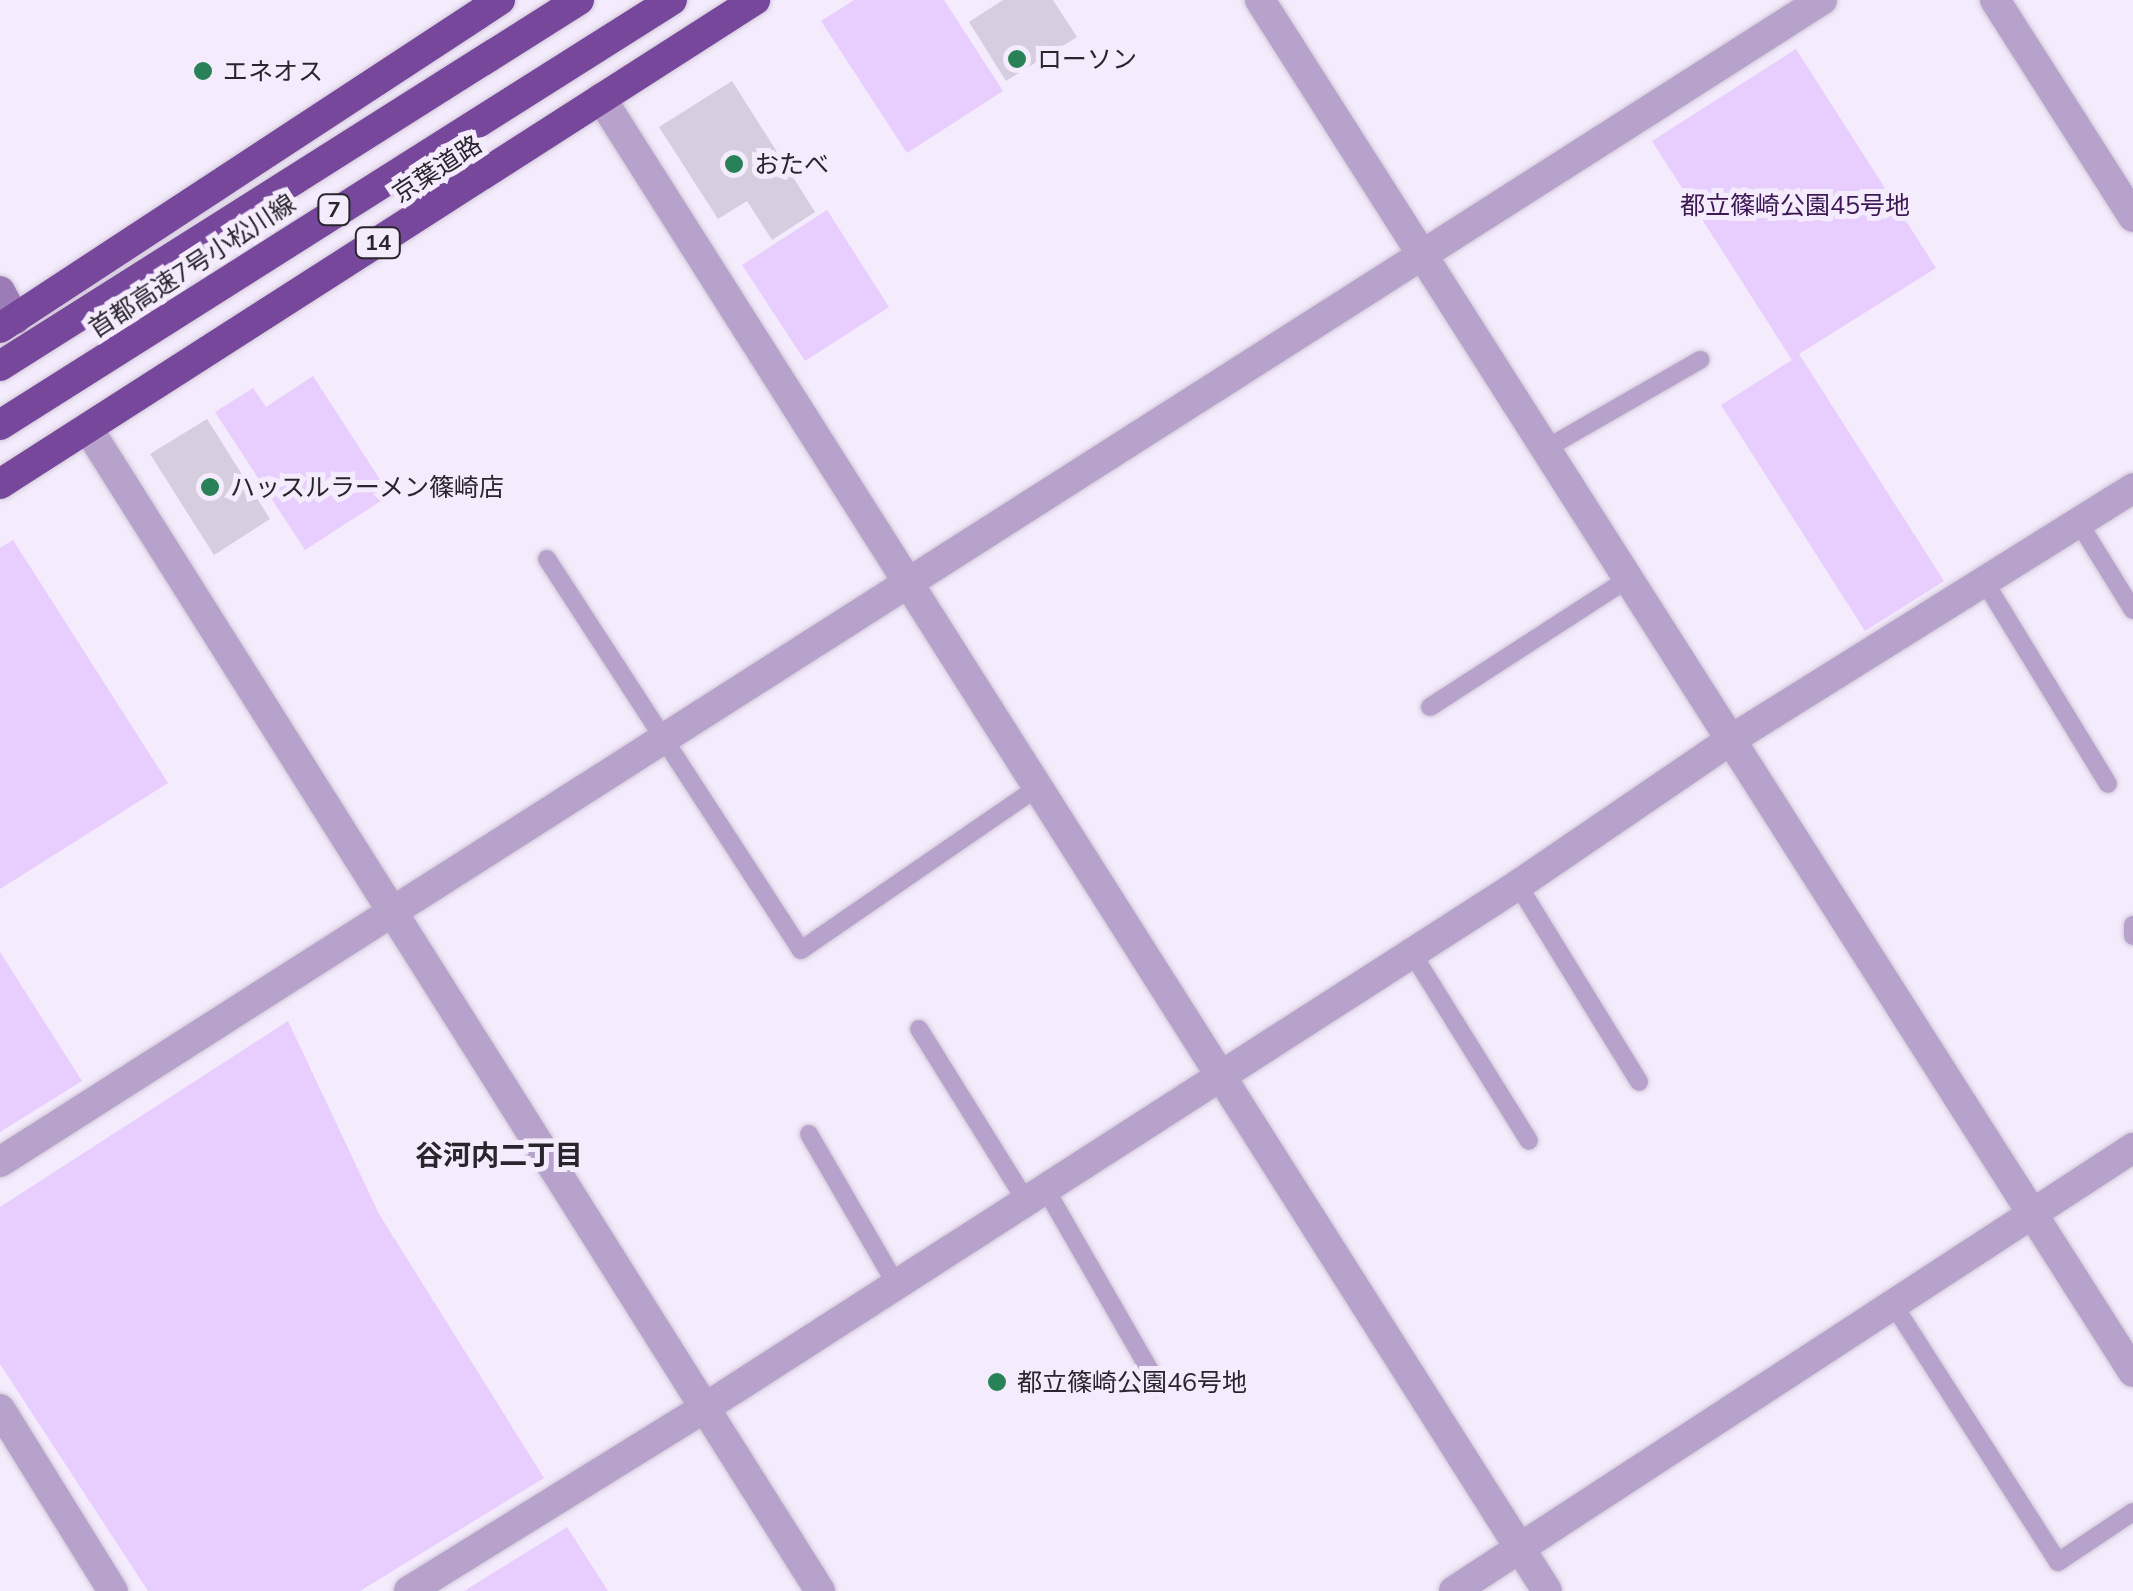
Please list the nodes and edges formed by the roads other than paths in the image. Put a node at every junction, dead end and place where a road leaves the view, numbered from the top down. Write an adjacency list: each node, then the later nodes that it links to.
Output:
1 (500, 0): 12 (highway)
2 (580, 0): 14 (highway, 首都高速7号小松川線 / 7)
3 (672, 0): 15 (highway, 首都高速7号小松川線 / 7)
4 (755, 0): 8 (highway, 京葉道路 / 14)
5 (1260, 0): 10 (street)
6 (1822, 0): 10 (street)
7 (1995, 0): 9 (street)
8 (601, 98): 16 (highway, 京葉道路 / 14); 23 (street)
9 (2133, 216)
10 (1423, 258): 17 (street); 23 (street)
11 (0, 291): 12 (street)
12 (7, 324)
13 (1700, 360): 17 (lane)
14 (0, 366)
15 (0, 425)
16 (89, 430): 18 (highway, 京葉道路 / 14); 32 (street)
17 (1547, 448): 22 (street)
18 (0, 484)
19 (2133, 488): 20 (street)
20 (2078, 523): 24 (street); 25 (lane)
21 (547, 559): 28 (lane)
22 (1631, 577): 26 (lane); 27 (street)
23 (911, 582): 28 (street); 30 (street)
24 (1986, 584): 27 (street); 29 (lane)
25 (2133, 610)
26 (1430, 707)
27 (1732, 739): 31 (street); 44 (street)
28 (661, 742): 30 (lane); 32 (street)
29 (2108, 784)
30 (1040, 786): 37 (street)
31 (1518, 885): 35 (street); 38 (lane)
32 (390, 916): 42 (street); 50 (street)
33 (2133, 925): 34 (lane)
34 (2133, 936)
35 (1412, 953): 37 (street); 40 (lane)
36 (919, 1030): 43 (lane)
37 (1222, 1075): 43 (street); 52 (street)
38 (1639, 1082)
39 (809, 1134): 45 (lane)
40 (1529, 1142)
41 (2133, 1148): 44 (street)
42 (0, 1162)
43 (1035, 1194): 45 (street); 48 (lane)
44 (2032, 1212): 46 (street); 47 (street)
45 (896, 1284): 50 (street)
46 (1893, 1304): 51 (lane); 52 (street)
47 (2133, 1372)
48 (1158, 1386)
49 (0, 1409): 53 (street)
50 (703, 1409): 54 (street); 55 (street)
51 (2133, 1512)
52 (1520, 1549): 56 (street); 57 (street)
53 (113, 1591)
54 (409, 1591)
55 (820, 1591)
56 (1454, 1591)
57 (1547, 1591)

